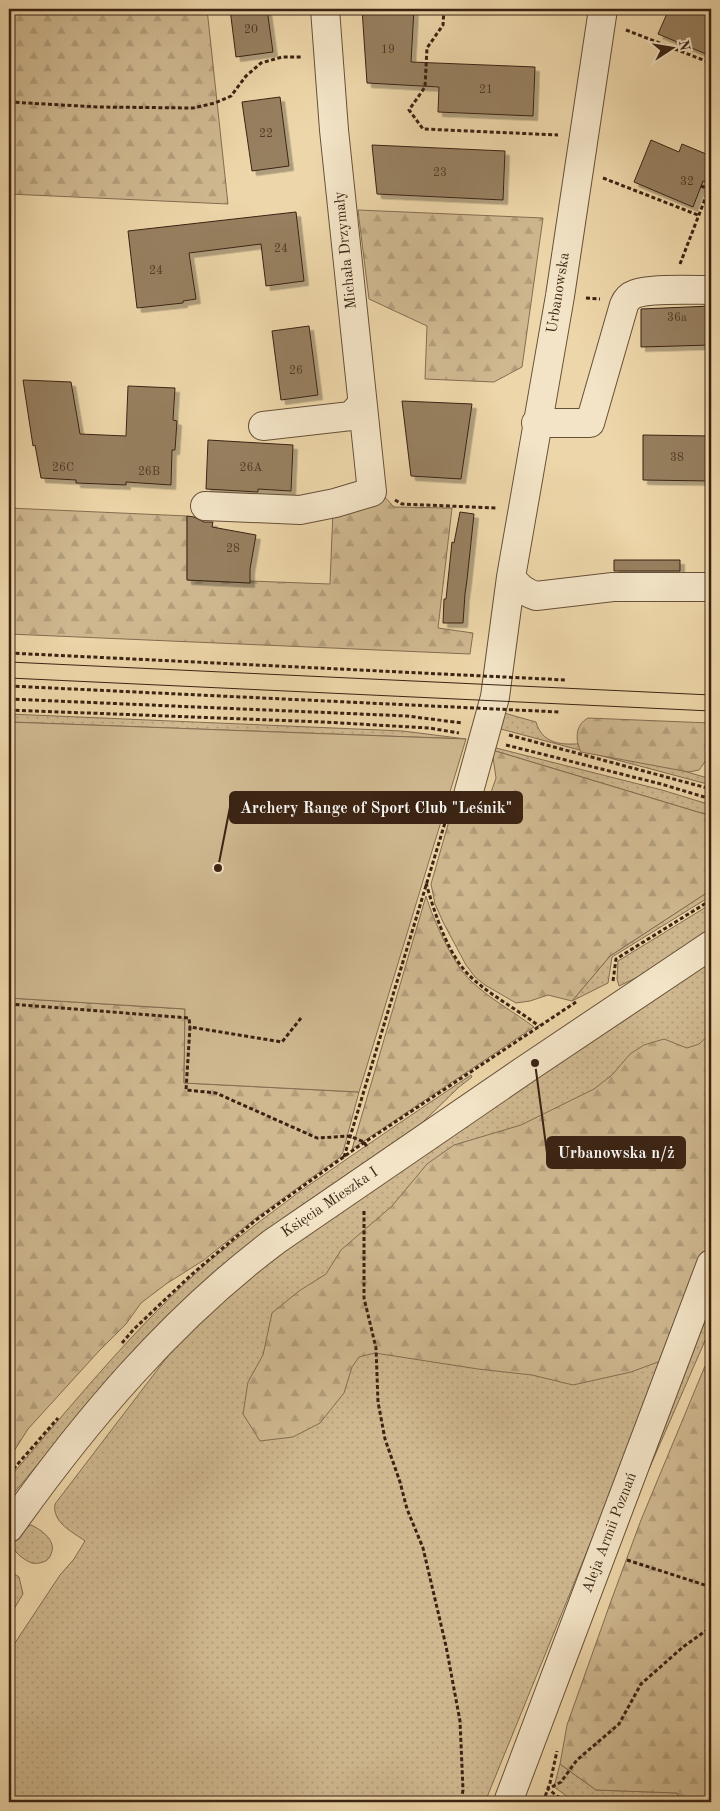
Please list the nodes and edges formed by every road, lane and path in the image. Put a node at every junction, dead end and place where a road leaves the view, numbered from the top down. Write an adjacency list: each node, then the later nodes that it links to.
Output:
1 (325, 9): 14 (street, Michała Drzymały)
2 (444, 9): 7 (path)
3 (602, 15): 5 (path); 7 (street, Urbanowska)
4 (308, 57): 6 (path)
5 (711, 63)
6 (9, 102)
7 (584, 139): 8 (street, Urbanowska)
8 (579, 169): 11 (path); 15 (street, Urbanowska)
9 (701, 186): 10 (path)
10 (709, 195): 11 (path)
11 (698, 215): 12 (path)
12 (679, 265)
13 (711, 290): 15 (street)
14 (362, 404): 16 (street); 18 (street, Michała Drzymały)
15 (536, 423): 20 (street, Urbanowska)
16 (263, 426)
17 (402, 504): 19 (path)
18 (205, 506)
19 (496, 508)
20 (511, 577): 21 (street); 28 (street, Urbanowska)
21 (711, 587)
22 (9, 653): 23 (path, bridge)
23 (566, 680)
24 (9, 686): 27 (path, bridge)
25 (9, 699): 28 (path)
26 (9, 710): 28 (path)
27 (559, 712)
28 (486, 734): 29 (path); 30 (path); 31 (street, Urbanowska)
29 (711, 789)
30 (711, 799)
31 (457, 807): 32 (path)
32 (426, 883): 38 (path); 41 (path)
33 (711, 900): 35 (path)
34 (711, 945): 45 (street, Księcia Mieszka I)
35 (613, 984)
36 (9, 1004): 39 (path)
37 (301, 1018): 39 (path)
38 (539, 1026)
39 (190, 1027): 41 (path)
40 (404, 1116): 42 (path)
41 (350, 1136): 42 (path); 44 (path)
42 (364, 1142): 43 (path); 45 (path)
43 (356, 1148)
44 (344, 1157)
45 (366, 1178): 47 (street, Księcia Mieszka I); 51 (path)
46 (711, 1264): 52 (street, Aleja Armii Poznań)
47 (9, 1528)
48 (622, 1558): 49 (path)
49 (711, 1587)
50 (711, 1627): 53 (path)
51 (461, 1802)
52 (508, 1802)
53 (565, 1802)

